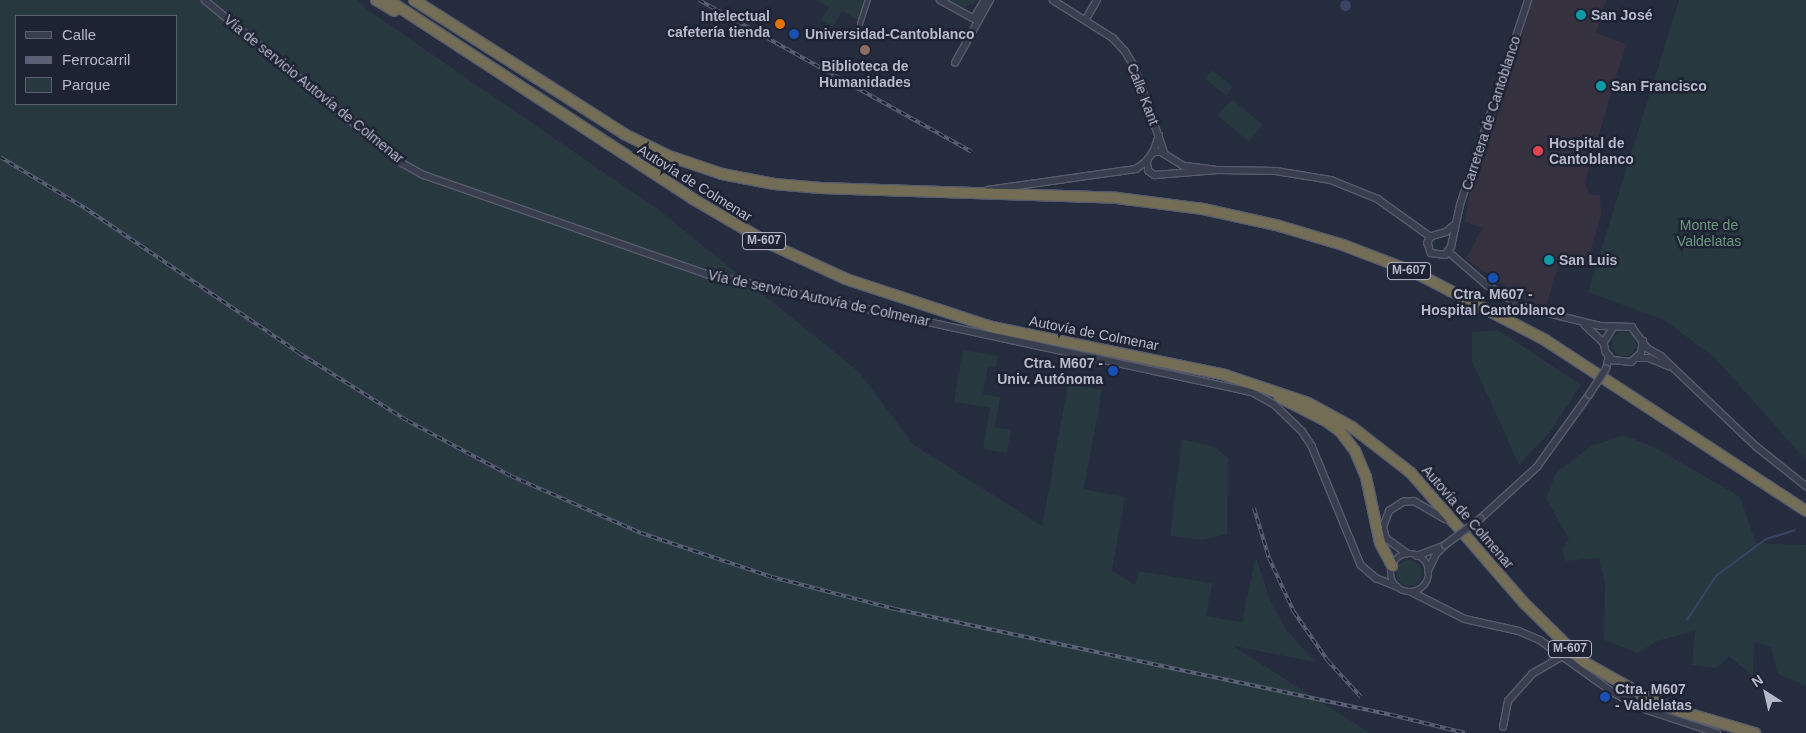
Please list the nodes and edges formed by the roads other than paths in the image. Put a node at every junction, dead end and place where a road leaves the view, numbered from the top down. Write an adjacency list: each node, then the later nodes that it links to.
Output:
1 (204, 0): 49 (street, Vía de servicio Autovía de Colmenar)
2 (376, 0): 16 (highway)
3 (388, 0): 16 (highway, Autovía de Colmenar / M-607)
4 (414, 0): 17 (highway, Autovía de Colmenar / M-607)
5 (426, 0): 17 (highway)
6 (868, 0): 15 (street)
7 (940, 0): 13 (street)
8 (985, 0): 13 (street)
9 (990, 0): 13 (street)
10 (1053, 0): 14 (street, Calle Kant)
11 (1097, 0): 14 (street)
12 (1528, 0): 26 (street, Carretera de Cantoblanco)
13 (976, 19): 18 (street)
14 (1086, 19): 19 (street, Calle Kant)
15 (860, 24)
16 (435, 31): 40 (highway, Autovía de Colmenar / M-607)
17 (461, 31): 25 (highway, Autovía de Colmenar / M-607)
18 (955, 63)
19 (1159, 136): 20 (street, Calle Kant); 21 (street, Calle Kant)
20 (1153, 153): 21 (street); 22 (street, Calle Kant)
21 (1167, 156): 23 (street); 24 (street)
22 (1147, 161): 24 (street); 25 (street)
23 (1214, 170): 24 (street); 28 (street)
24 (1165, 173)
25 (974, 192): 42 (highway, Autovía de Colmenar / M-607)
26 (1454, 226): 27 (street); 29 (street, Carretera de Cantoblanco)
27 (1444, 233): 28 (street); 29 (street)
28 (1431, 236): 30 (street)
29 (1451, 242): 30 (street)
30 (1449, 252): 31 (street)
31 (1576, 321): 32 (street); 34 (street)
32 (1614, 327): 33 (street); 34 (street)
33 (1643, 341): 36 (street); 39 (street)
34 (1604, 343): 35 (street)
35 (1608, 356): 37 (street); 38 (street)
36 (1637, 358): 37 (street); 39 (street)
37 (1618, 363): 38 (street)
38 (1606, 369): 43 (street, bridge)
39 (1675, 369): 41 (street)
40 (1263, 386): 45 (highway, Autovía de Colmenar / M-607); 47 (highway)
41 (1806, 486)
42 (1806, 511)
43 (1445, 545): 46 (street); 48 (street)
44 (1407, 554): 45 (street); 46 (street); 47 (street)
45 (1482, 554): 54 (highway, Autovía de Colmenar / M-607)
46 (1417, 556): 48 (street)
47 (1392, 566): 49 (street)
48 (1428, 571): 50 (street)
49 (1396, 586): 50 (street)
50 (1412, 592): 51 (street)
51 (1562, 657): 52 (street); 53 (street)
52 (1503, 727)
53 (1717, 733)
54 (1755, 733)

